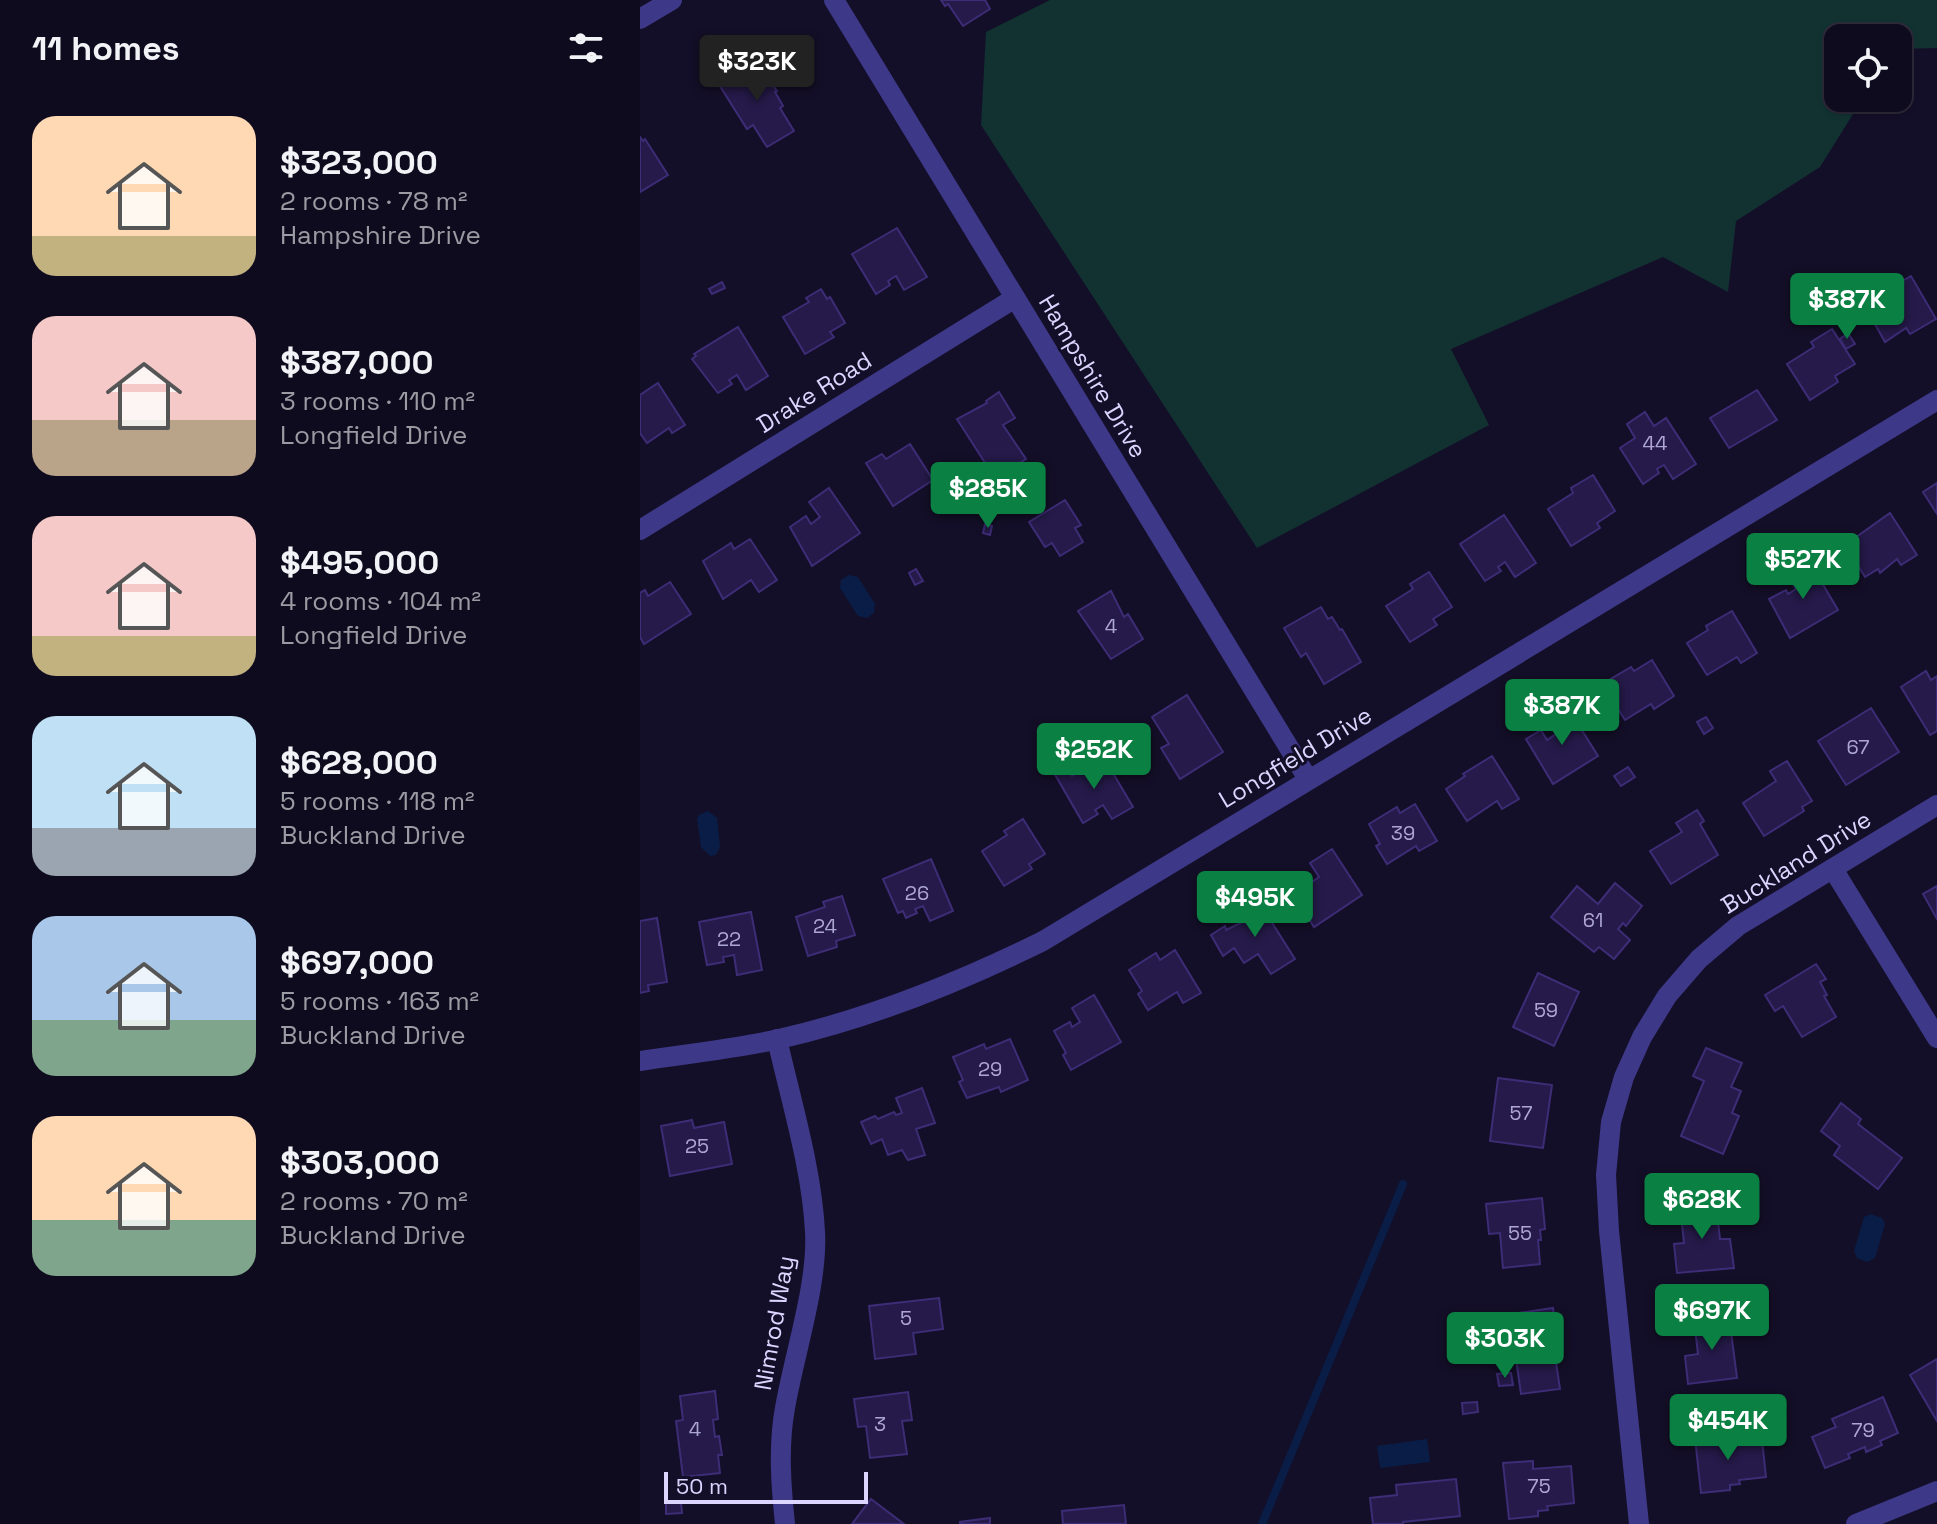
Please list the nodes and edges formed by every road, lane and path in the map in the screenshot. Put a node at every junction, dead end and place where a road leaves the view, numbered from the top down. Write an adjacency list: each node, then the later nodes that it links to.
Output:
1 (672, 0): 3 (street)
2 (834, 0): 4 (street, Hampshire Drive)
3 (640, 19)
4 (1015, 298): 6 (street, Drake Road); 7 (street, Hampshire Drive)
5 (1937, 400): 7 (street, Longfield Drive)
6 (640, 530)
7 (1308, 779): 11 (street, Longfield Drive)
8 (1937, 805): 9 (street, Buckland Drive)
9 (1833, 869): 10 (street); 15 (street, Buckland Drive)
10 (1937, 1038)
11 (777, 1039): 12 (street, Longfield Drive); 14 (street, Nimrod Way)
12 (640, 1061)
13 (1937, 1491): 16 (street)
14 (785, 1524)
15 (1639, 1524)
16 (1856, 1524)

